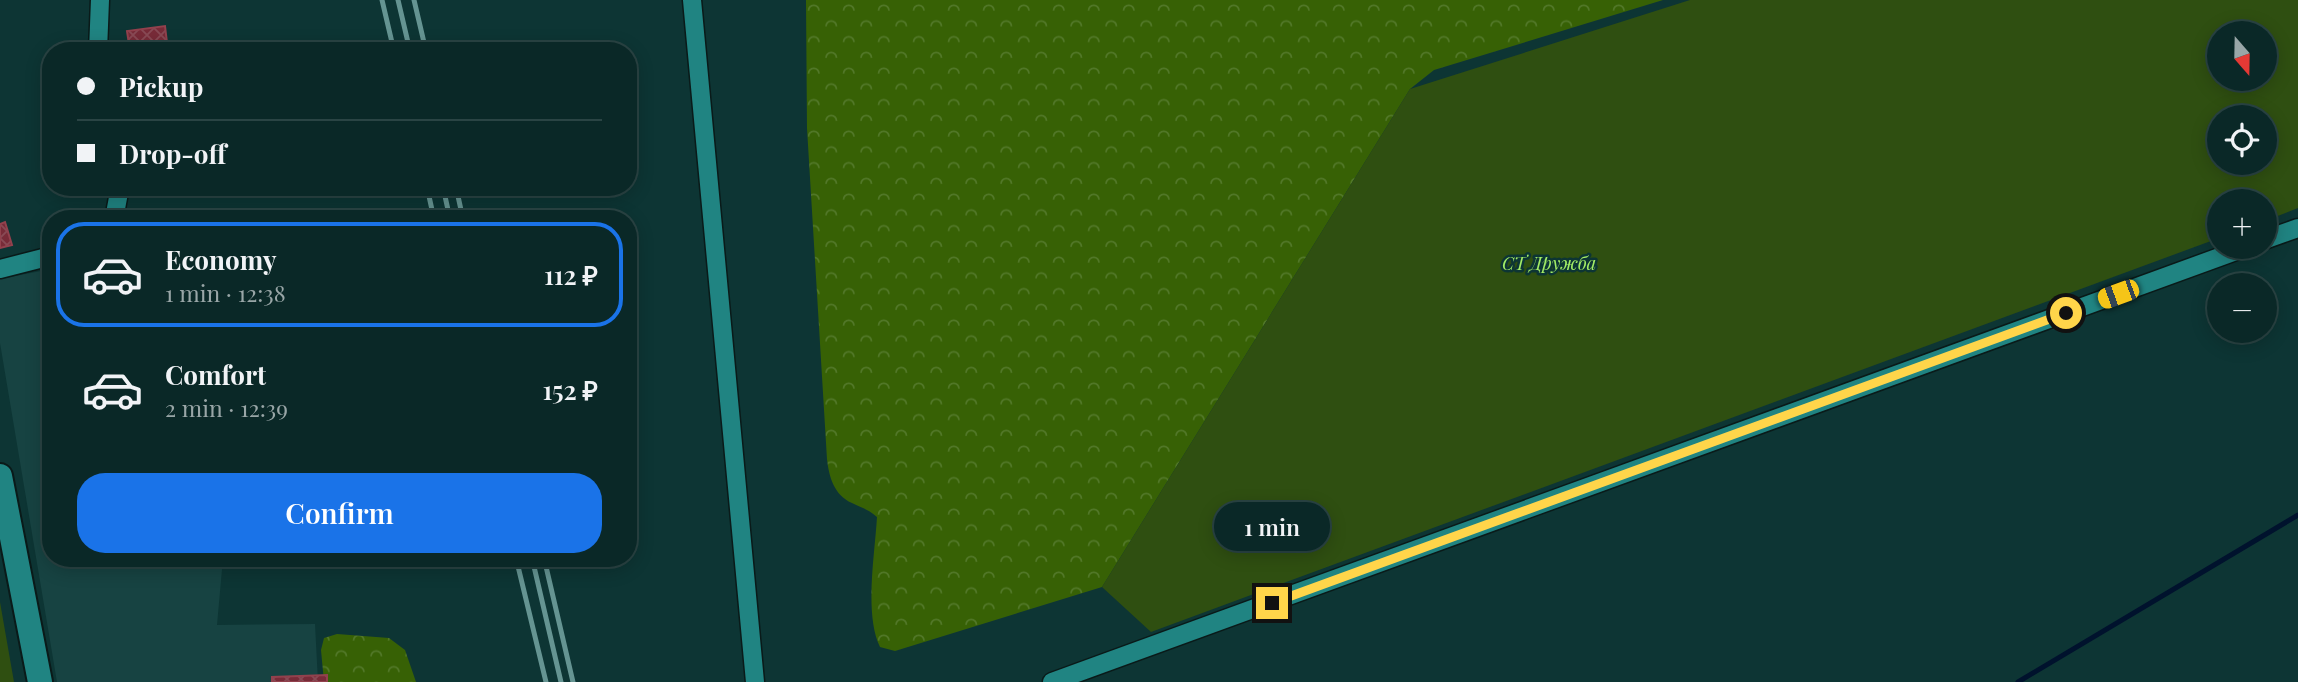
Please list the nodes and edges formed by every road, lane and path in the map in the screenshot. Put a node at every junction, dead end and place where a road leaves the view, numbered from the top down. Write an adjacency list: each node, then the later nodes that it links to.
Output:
1 (100, 0): 3 (street)
2 (692, 0): 11 (street)
3 (98, 42)
4 (2298, 228): 5 (street)
5 (2277, 235)
6 (42, 258): 8 (street)
7 (2214, 259): 12 (street)
8 (0, 269)
9 (0, 476): 10 (main road)
10 (40, 682)
11 (755, 682)
12 (1052, 682)

